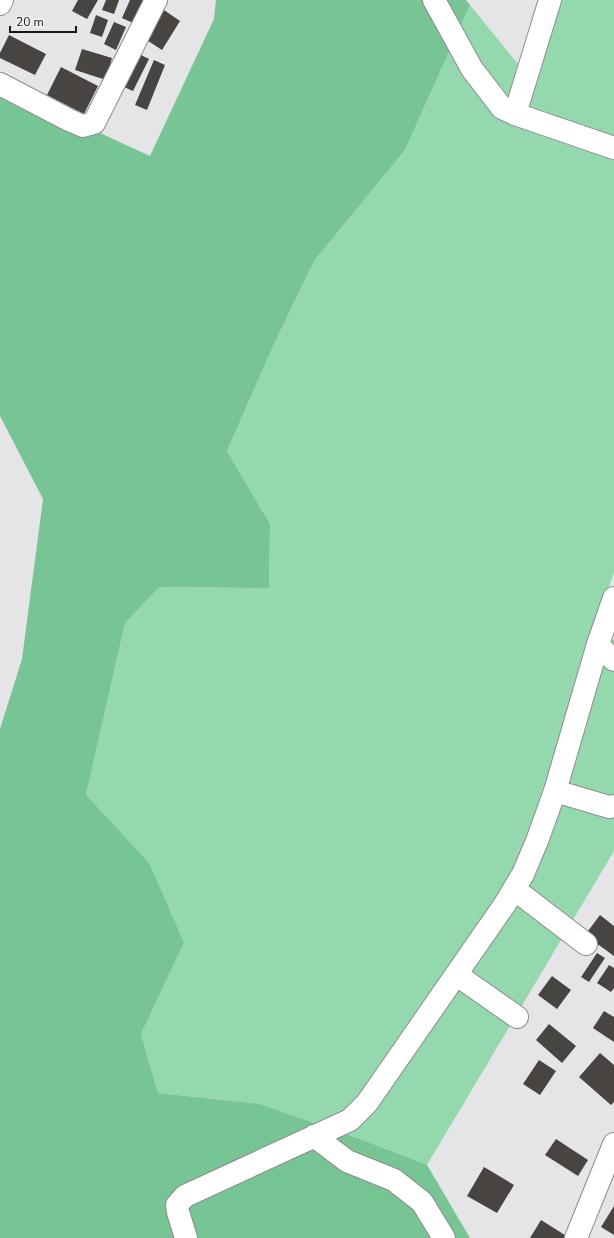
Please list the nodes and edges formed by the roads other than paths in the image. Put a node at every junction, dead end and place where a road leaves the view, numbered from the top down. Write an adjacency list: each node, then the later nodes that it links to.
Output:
1 (2, 0): 5 (street)
2 (156, 0): 6 (street)
3 (434, 0): 7 (street)
4 (550, 0): 7 (street)
5 (0, 4)
6 (0, 84)
7 (515, 114): 8 (street)
8 (614, 148)
9 (614, 598): 10 (street)
10 (598, 644): 11 (street); 12 (street)
11 (614, 660)
12 (554, 791): 13 (street); 14 (street)
13 (614, 806)
14 (514, 889): 15 (street); 16 (street)
15 (586, 944)
16 (456, 975): 17 (street); 18 (street)
17 (517, 1017)
18 (314, 1136): 20 (street); 21 (street)
19 (614, 1144): 22 (street)
20 (186, 1238)
21 (444, 1238)
22 (576, 1238)

